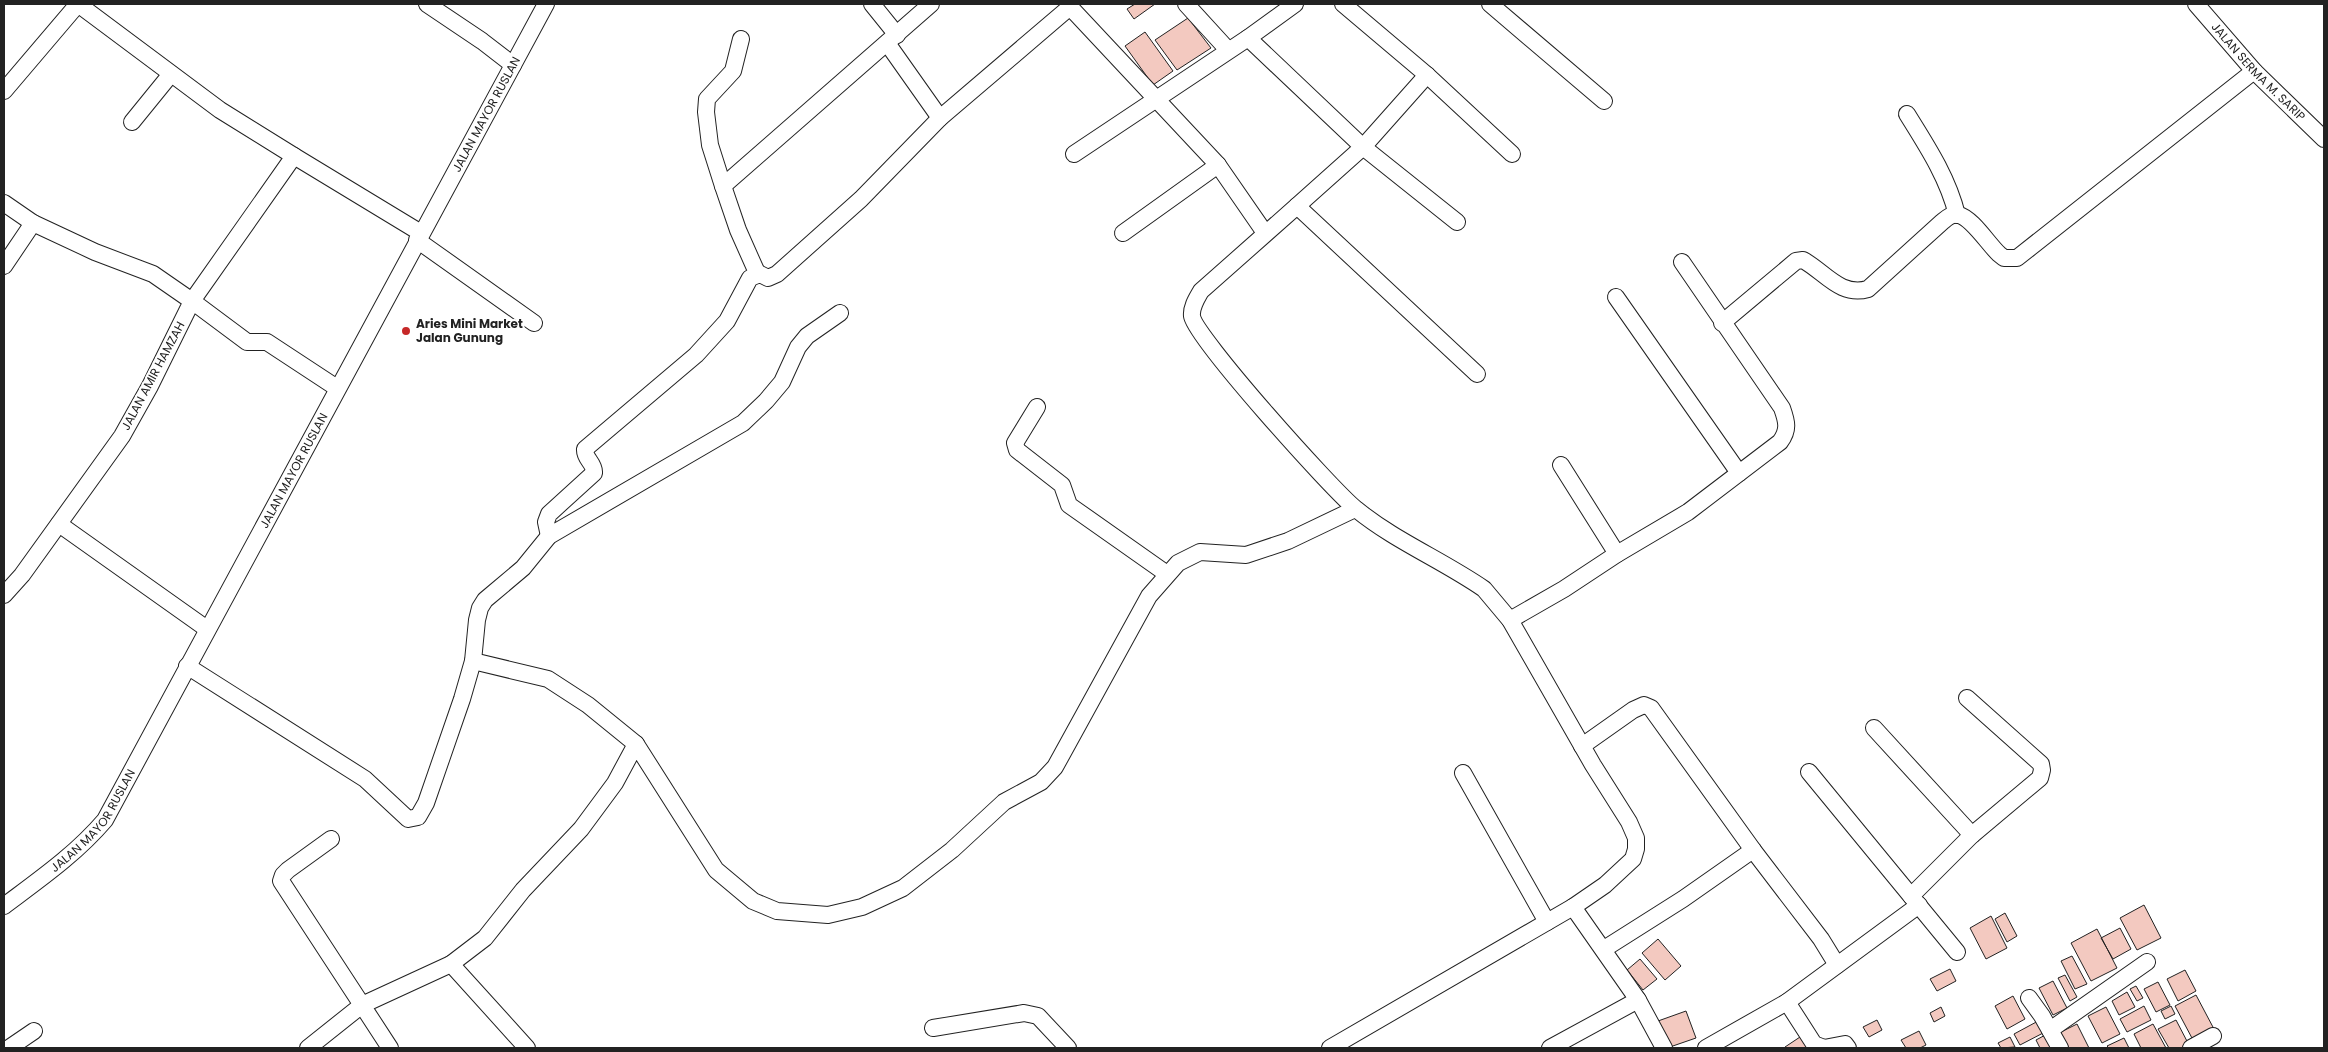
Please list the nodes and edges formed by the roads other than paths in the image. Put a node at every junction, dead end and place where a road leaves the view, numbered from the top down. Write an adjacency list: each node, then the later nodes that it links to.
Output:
1 (78, 4): 17 (street); 19 (street)
2 (427, 4): 15 (street)
3 (546, 4): 15 (street, JALAN MAYOR RUSLAN)
4 (872, 4): 13 (street)
5 (931, 4): 13 (street)
6 (1186, 4): 14 (street)
7 (1295, 4): 11 (street)
8 (1343, 4): 18 (street)
9 (1490, 4): 21 (street)
10 (2196, 4): 16 (street, JALAN SERMA M. SARIP)
11 (1248, 38): 14 (street); 26 (street)
12 (741, 39): 31 (street)
13 (892, 39): 23 (street); 31 (street)
14 (1228, 50): 20 (street)
15 (513, 65): 39 (street, JALAN MAYOR RUSLAN)
16 (2254, 71): 25 (street, JALAN SERMA M. SARIP); 34 (street)
17 (171, 74): 24 (street); 29 (street)
18 (1427, 75): 26 (street); 28 (street)
19 (4, 91)
20 (1157, 100): 23 (street); 27 (street); 30 (street)
21 (1604, 100)
22 (1907, 114): 34 (street)
23 (940, 118): 42 (street)
24 (132, 122)
25 (2324, 139)
26 (1363, 146): 33 (street); 35 (street)
27 (1074, 154)
28 (1512, 154)
29 (294, 156): 39 (street); 44 (street, JALAN AMIR HAMZAH)
30 (1218, 165): 37 (street); 38 (street)
31 (723, 186): 42 (street)
32 (4, 203): 36 (street)
33 (1297, 206): 38 (street); 48 (street)
34 (1957, 215): 47 (street)
35 (1456, 222)
36 (32, 223): 41 (street); 44 (street)
37 (1123, 233)
38 (1265, 233): 53 (street)
39 (419, 237): 46 (street); 49 (street, JALAN MAYOR RUSLAN)
40 (1682, 262): 47 (street)
41 (4, 266)
42 (758, 275): 55 (street)
43 (1616, 297): 52 (street)
44 (192, 301): 49 (street); 54 (street, JALAN AMIR HAMZAH)
45 (840, 313): 55 (street)
46 (534, 323)
47 (1722, 323): 52 (street)
48 (1477, 374)
49 (337, 388): 60 (street, JALAN MAYOR RUSLAN)
50 (1037, 407): 57 (street)
51 (1561, 465): 56 (street)
52 (1739, 473): 56 (street)
53 (1355, 509): 57 (street); 59 (street)
54 (59, 524): 58 (street, JALAN AMIR HAMZAH); 60 (street)
55 (549, 536): 61 (street)
56 (1617, 554): 59 (street)
57 (1167, 574): 65 (street)
58 (5, 591)
59 (1510, 620): 66 (street)
60 (206, 628): 62 (street, JALAN MAYOR RUSLAN)
61 (473, 661): 62 (street); 65 (street)
62 (187, 666): 73 (street, JALAN MAYOR RUSLAN)
63 (1967, 698): 69 (street)
64 (1874, 728): 69 (street)
65 (636, 744): 79 (street)
66 (1582, 746): 71 (street); 74 (street)
67 (1809, 772): 72 (street)
68 (1463, 773): 75 (street)
69 (1972, 835): 72 (street)
70 (331, 839): 84 (street)
71 (1753, 850): 76 (street); 80 (street)
72 (1915, 900): 77 (street); 80 (street)
73 (4, 906)
74 (1573, 907): 75 (street); 76 (street)
75 (1547, 922): 94 (street)
76 (1604, 949): 82 (street)
77 (1957, 952)
78 (2147, 962): 86 (street)
79 (451, 964): 84 (street); 92 (street)
80 (1837, 965): 83 (street)
81 (2028, 998): 86 (street)
82 (1638, 1000): 95 (street); 96 (street)
83 (1787, 1002): 97 (street); 98 (street)
84 (362, 1005): 90 (street); 91 (street)
85 (933, 1028): 93 (street)
86 (2050, 1030): 99 (street)
87 (34, 1031): 89 (street)
88 (2214, 1036): 100 (street)
89 (9, 1048)
90 (308, 1048)
91 (390, 1048)
92 (527, 1048)
93 (1068, 1048)
94 (1330, 1048)
95 (1550, 1048)
96 (1664, 1048)
97 (1706, 1048)
98 (1848, 1048)
99 (2060, 1048)
100 (2191, 1048)

